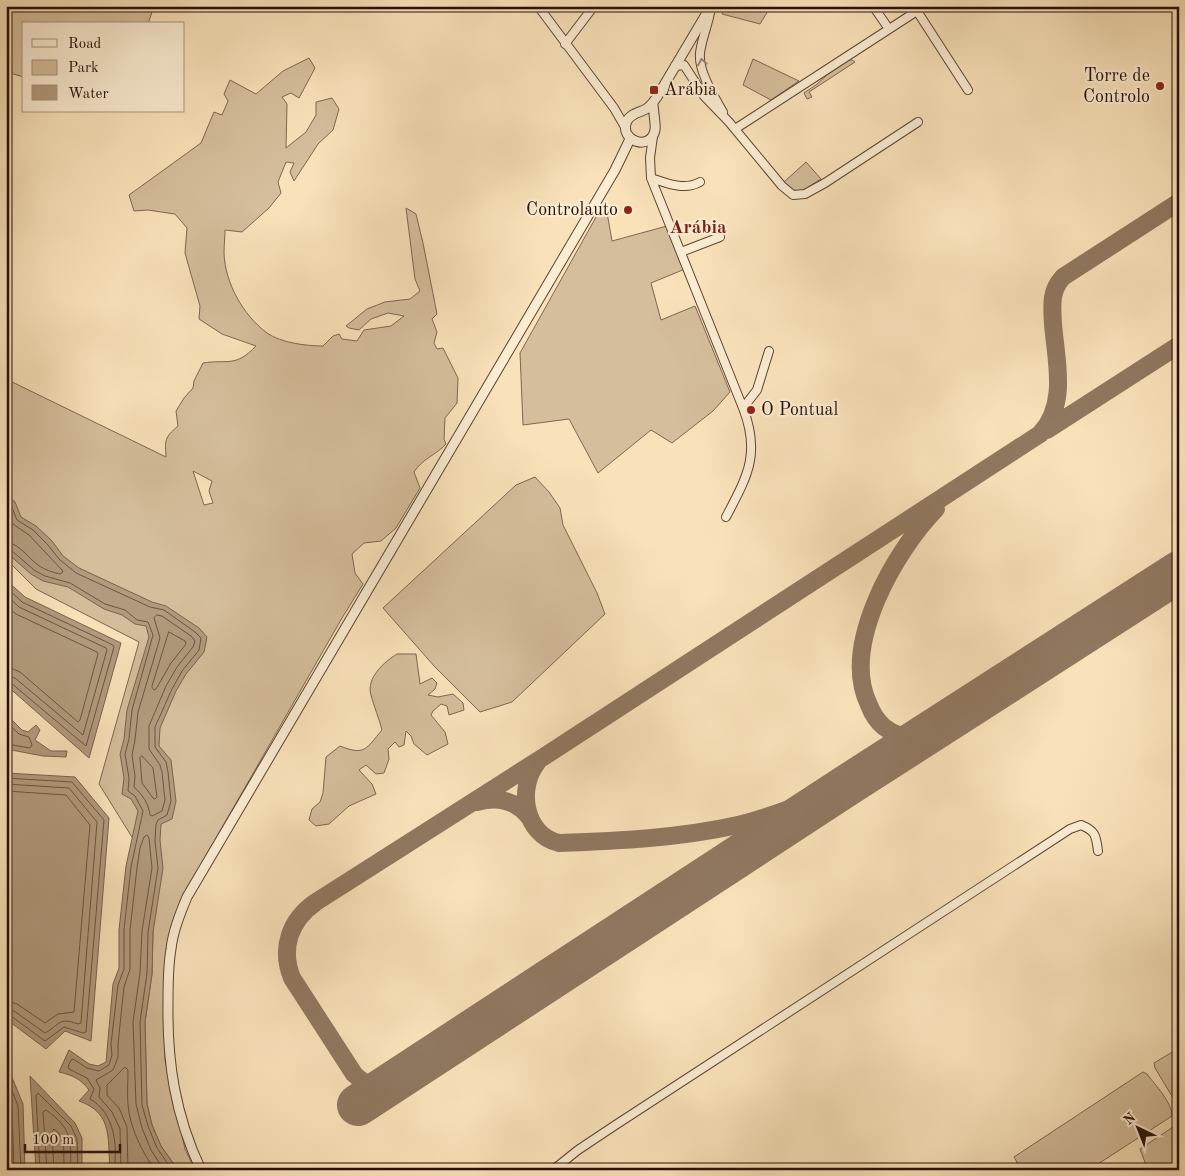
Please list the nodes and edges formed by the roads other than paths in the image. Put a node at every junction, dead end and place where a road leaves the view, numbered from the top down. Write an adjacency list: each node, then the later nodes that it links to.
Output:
1 (538, 6): 8 (street)
2 (594, 6): 8 (street)
3 (711, 6): 9 (street); 15 (street, one-way to 3)
4 (873, 6): 7 (street)
5 (924, 6): 6 (street)
6 (916, 11): 7 (street); 10 (street)
7 (889, 29): 18 (street)
8 (565, 44): 12 (street)
9 (675, 66): 11 (street); 15 (street)
10 (968, 90)
11 (653, 103): 13 (street); 14 (street)
12 (614, 108): 13 (street); 17 (street)
13 (635, 114): 14 (street); 17 (street)
14 (654, 120): 19 (street)
15 (729, 122): 18 (street)
16 (918, 122): 18 (street)
17 (625, 127): 20 (street)
18 (735, 129)
19 (653, 136): 20 (street); 21 (street)
20 (636, 141): 21 (street); 30 (street)
21 (650, 158): 22 (street)
22 (650, 178): 23 (street); 25 (street)
23 (700, 182)
24 (720, 236): 25 (street)
25 (680, 252): 27 (street)
26 (769, 350): 27 (street)
27 (744, 408): 28 (street)
28 (726, 517)
29 (1098, 851): 31 (street)
30 (201, 1170)
31 (553, 1170)

